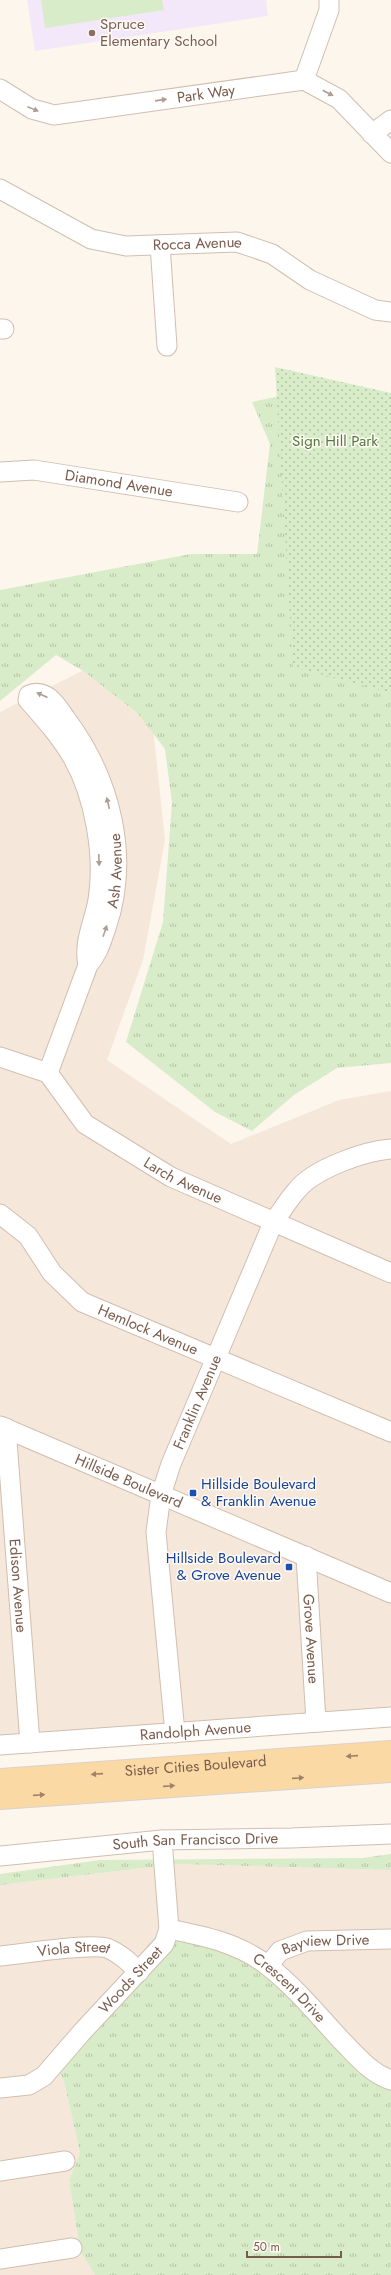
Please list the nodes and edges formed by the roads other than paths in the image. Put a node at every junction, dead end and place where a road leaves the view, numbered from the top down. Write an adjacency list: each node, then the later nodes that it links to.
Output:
1 (329, 0): 2 (street)
2 (304, 80): 3 (street, Park Way, one-way to 2); 5 (street, one-way to 5)
3 (0, 89)
4 (391, 120): 5 (street)
5 (372, 134): 6 (street)
6 (391, 153)
7 (0, 189): 8 (street, Rocca Avenue)
8 (160, 245): 9 (street, Rocca Avenue); 10 (street)
9 (391, 312)
10 (167, 346)
11 (0, 472): 12 (street, Diamond Avenue)
12 (238, 502)
13 (81, 755): 15 (street, Ash Avenue)
14 (0, 1058): 15 (street)
15 (48, 1073): 18 (street, Larch Avenue)
16 (391, 1149): 18 (street, Franklin Avenue)
17 (0, 1214): 20 (street, Hemlock Avenue)
18 (273, 1223): 19 (street, Larch Avenue); 20 (street, Franklin Avenue)
19 (391, 1273)
20 (216, 1358): 22 (street, Hemlock Avenue); 23 (street, Franklin Avenue)
21 (3, 1427): 23 (street, Hillside Boulevard); 29 (street, Edison Avenue)
22 (391, 1432)
23 (161, 1495): 24 (street, Hillside Boulevard); 28 (street, Franklin Avenue)
24 (306, 1556): 25 (street, Hillside Boulevard); 27 (street, Grove Avenue)
25 (391, 1593)
26 (391, 1717): 27 (street, Randolph Avenue)
27 (316, 1722): 28 (street, Randolph Avenue)
28 (175, 1733): 29 (street, Randolph Avenue)
29 (30, 1743): 30 (street, Randolph Avenue)
30 (0, 1745)
31 (391, 1752): 33 (main road, Sister Cities Boulevard, one-way to 33)
32 (391, 1770): 34 (main road, Sister Cities Boulevard, one-way to 32)
33 (0, 1780)
34 (0, 1798)
35 (391, 1834): 36 (street, South San Francisco Drive)
36 (162, 1840): 37 (street, South San Francisco Drive); 38 (street, Woods Street)
37 (0, 1856)
38 (169, 1929): 41 (street, Crescent Drive); 42 (street, Woods Street)
39 (391, 1939): 41 (street, Bayview Drive)
40 (0, 1956): 42 (street, Viola Street)
41 (268, 1966): 43 (street, Crescent Drive)
42 (139, 1972): 44 (street, Woods Street)
43 (391, 2080)
44 (0, 2088)
45 (65, 2161): 46 (street)
46 (0, 2171)
47 (72, 2248): 48 (street)
48 (0, 2259)

